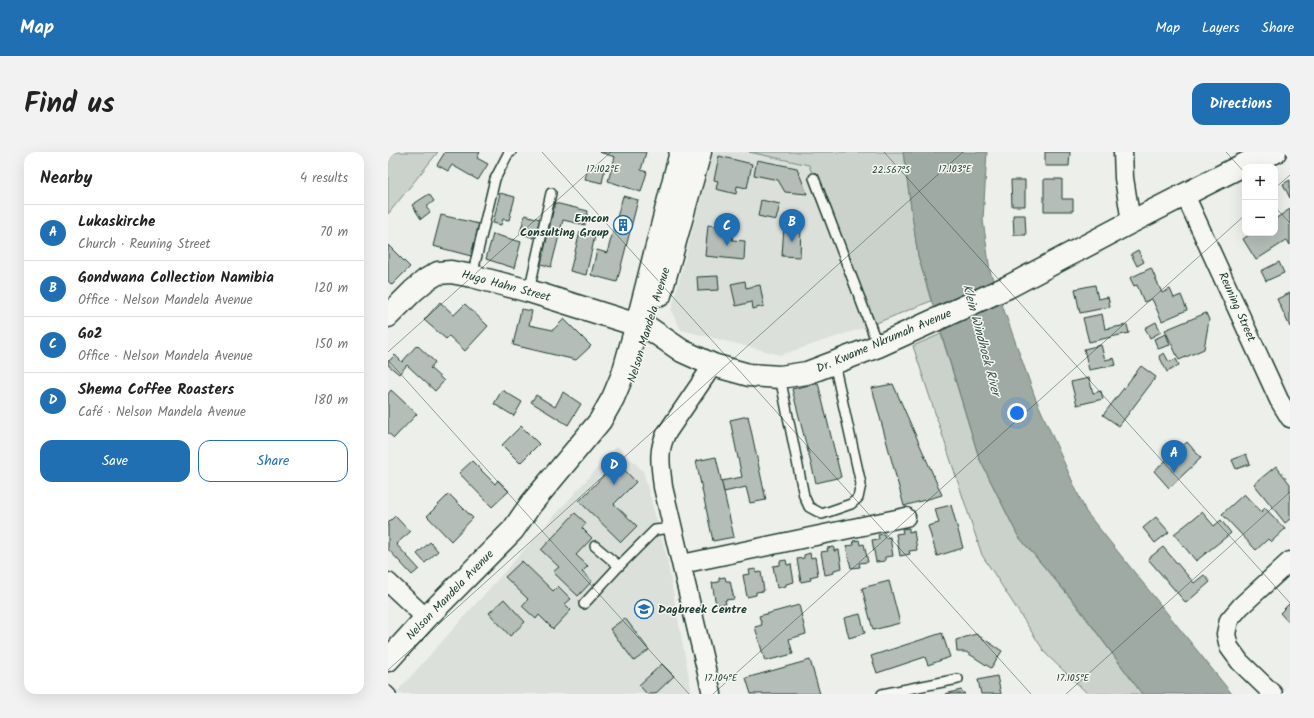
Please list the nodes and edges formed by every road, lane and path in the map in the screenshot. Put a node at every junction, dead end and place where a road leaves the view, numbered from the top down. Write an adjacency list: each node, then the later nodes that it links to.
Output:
1 (511, 152): 10 (lane)
2 (681, 152): 13 (street, Nelson Mandela Avenue)
3 (700, 152): 13 (street, Nelson Mandela Avenue)
4 (1123, 152): 9 (street)
5 (1275, 152): 8 (street, Dr. Kwame Nkrumah Avenue)
6 (814, 178): 14 (lane)
7 (551, 193): 11 (lane)
8 (1185, 195): 9 (street, Dr. Kwame Nkrumah Avenue); 18 (street, Reuning Street)
9 (1131, 222): 14 (street, Dr. Kwame Nkrumah Avenue)
10 (472, 276): 11 (street, Hugo Hahn Street); 12 (street, Hugo Hahn Street)
11 (528, 291): 13 (street, Hugo Hahn Street)
12 (388, 316)
13 (643, 327): 16 (street, Dr. Kwame Nkrumah Avenue); 27 (street, Nelson Mandela Avenue)
14 (878, 346): 15 (street, Dr. Kwame Nkrumah Avenue)
15 (834, 363): 17 (street, Dr. Kwame Nkrumah Avenue); 17 (lane)
16 (714, 365): 17 (street, Dr. Kwame Nkrumah Avenue); 20 (street)
17 (780, 377)
18 (1290, 418)
19 (906, 517): 23 (street)
20 (673, 528): 23 (street); 24 (lane)
21 (595, 546): 24 (lane)
22 (1290, 561): 34 (street)
23 (682, 564): 32 (street)
24 (619, 566): 26 (lane)
25 (388, 582): 27 (street)
26 (584, 604)
27 (426, 618): 28 (street, Nelson Mandela Avenue)
28 (388, 660)
29 (958, 679): 33 (lane)
30 (388, 691): 31 (lane)
31 (391, 694)
32 (712, 694)
33 (882, 694)
34 (1273, 694)

